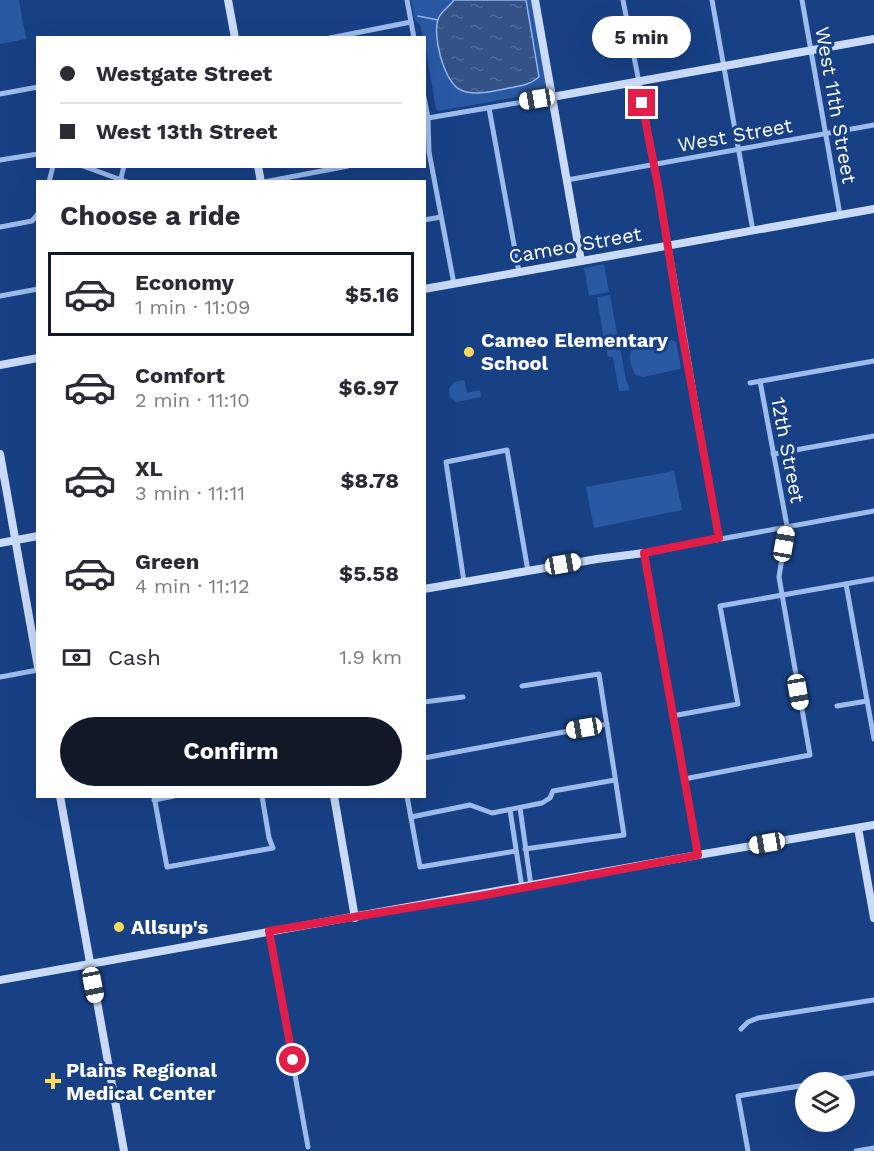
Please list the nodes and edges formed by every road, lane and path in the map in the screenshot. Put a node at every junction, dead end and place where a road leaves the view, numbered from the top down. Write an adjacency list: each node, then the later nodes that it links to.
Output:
1 (228, 0): 8 (street)
2 (407, 0): 7 (street)
3 (535, 0): 17 (street)
4 (623, 0): 14 (street)
5 (712, 0): 13 (street)
6 (802, 0): 12 (street, West 11th Street)
7 (411, 22): 9 (street); 10 (street)
8 (235, 36)
9 (348, 36)
10 (414, 36)
11 (874, 39): 12 (street)
12 (811, 51): 13 (street); 22 (street, West 11th Street)
13 (724, 66): 14 (street); 23 (street)
14 (638, 81): 17 (street); 27 (street)
15 (36, 87): 16 (street)
16 (0, 94)
17 (552, 97): 19 (street); 32 (street)
18 (426, 108): 20 (street)
19 (489, 108): 20 (street); 42 (street)
20 (428, 118): 24 (street)
21 (874, 125): 22 (street, West Street)
22 (826, 134): 23 (street, West Street); 34 (street, West 11th Street)
23 (738, 149): 27 (street, West Street); 39 (street)
24 (427, 152): 36 (street)
25 (36, 154): 26 (street)
26 (0, 160)
27 (655, 165): 32 (street, West Street); 40 (street)
28 (88, 168): 30 (street)
29 (337, 168): 31 (street)
30 (119, 180)
31 (273, 180)
32 (567, 180): 41 (street)
33 (874, 209): 34 (street, Cameo Street)
34 (840, 215): 39 (street, Cameo Street)
35 (36, 216): 38 (street)
36 (441, 217): 37 (street); 43 (street)
37 (426, 220)
38 (0, 227)
39 (753, 231): 40 (street, Cameo Street)
40 (667, 246): 41 (street, Cameo Street); 58 (street)
41 (581, 261): 42 (street, Cameo Street)
42 (519, 272): 43 (street, Cameo Street)
43 (454, 284): 44 (street, Cameo Street)
44 (426, 289)
45 (36, 290): 46 (street)
46 (0, 296)
47 (36, 358): 49 (street)
48 (874, 361): 50 (street)
49 (0, 365)
50 (760, 381): 51 (street); 54 (street, 12th Street)
51 (750, 383)
52 (874, 436): 54 (street)
53 (0, 454): 59 (street)
54 (773, 454): 56 (street, 12th Street)
55 (874, 510): 56 (street)
56 (787, 526): 58 (street); 67 (street, 12th Street)
57 (36, 536): 59 (street)
58 (719, 538): 61 (street)
59 (15, 540): 60 (street); 68 (street)
60 (0, 543)
61 (644, 553): 62 (street); 76 (street)
62 (528, 571): 64 (street); 64 (street)
63 (874, 579): 65 (street)
64 (464, 582): 66 (street)
65 (846, 584): 67 (street); 73 (street)
66 (426, 589)
67 (781, 595): 76 (street); 80 (street, 12th Street)
68 (36, 657)
69 (36, 668): 70 (street)
70 (0, 677)
71 (522, 686): 77 (street)
72 (463, 697): 74 (street)
73 (867, 701): 75 (street); 78 (street)
74 (426, 702)
75 (837, 706)
76 (672, 716): 80 (street)
77 (607, 724): 79 (street); 81 (street)
78 (874, 739)
79 (426, 758)
80 (684, 779): 94 (street)
81 (615, 780): 87 (street); 92 (street)
82 (60, 798): 100 (street)
83 (154, 798): 84 (street)
84 (262, 798)
85 (334, 798): 97 (street)
86 (407, 798): 89 (street)
87 (520, 808): 88 (street); 92 (street)
88 (510, 810): 89 (street); 93 (street)
89 (411, 817): 93 (street)
90 (874, 825): 91 (street)
91 (858, 828): 94 (street); 98 (street)
92 (525, 849): 95 (street)
93 (516, 851): 96 (street)
94 (698, 855): 95 (street)
95 (531, 886): 96 (street)
96 (522, 888): 97 (street)
97 (355, 918): 99 (street)
98 (874, 918)
99 (269, 931): 100 (street); 107 (street)
100 (89, 964): 101 (street); 109 (street)
101 (0, 980)
102 (874, 1000): 103 (street)
103 (741, 1029)
104 (874, 1073): 105 (street)
105 (855, 1076)
106 (795, 1087): 110 (street)
107 (308, 1147)
108 (874, 1148): 111 (street)
109 (124, 1151)
110 (748, 1151)
111 (856, 1151)

